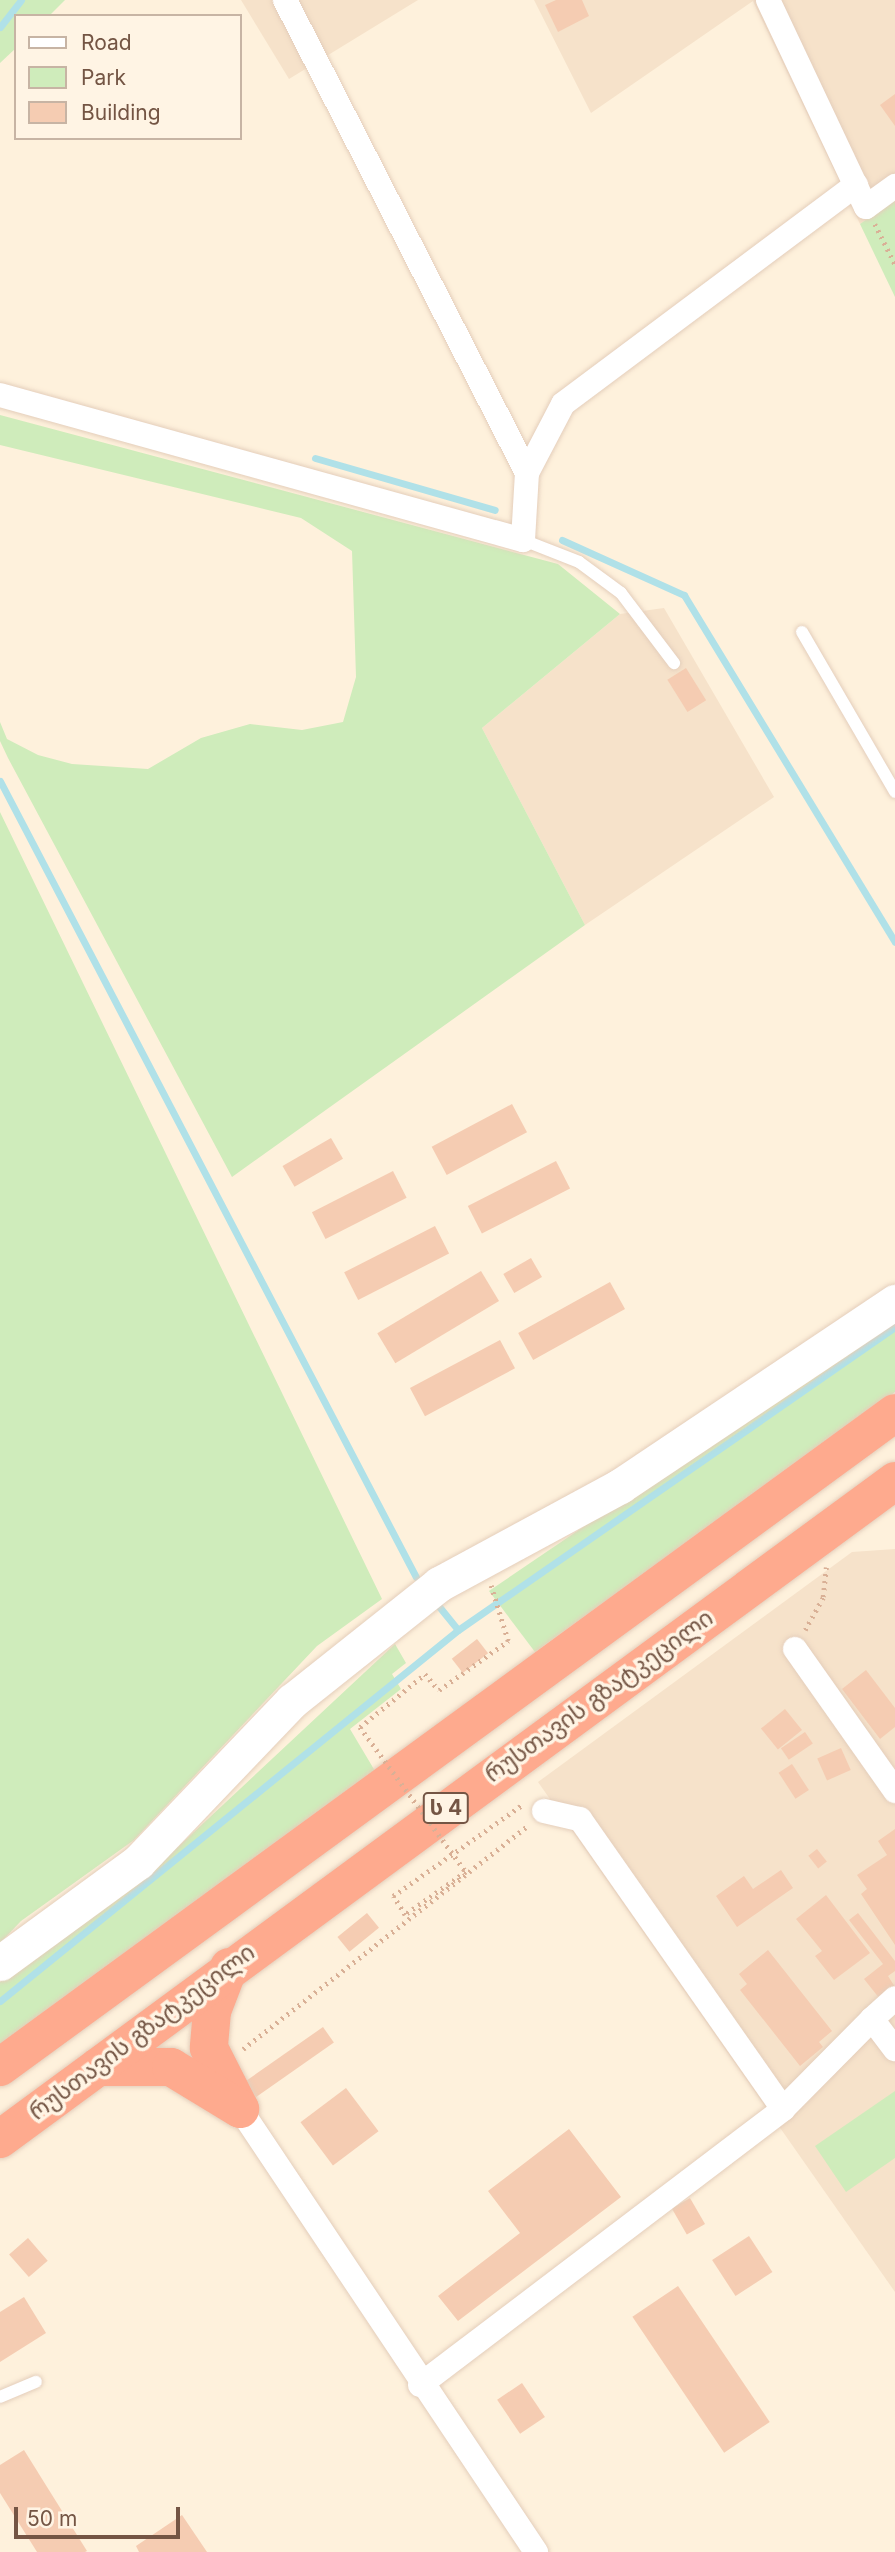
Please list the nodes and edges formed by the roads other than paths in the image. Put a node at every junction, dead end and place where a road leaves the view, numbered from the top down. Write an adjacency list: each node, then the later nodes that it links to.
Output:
1 (285, 0): 6 (street)
2 (768, 0): 4 (street)
3 (895, 186): 4 (street)
4 (861, 196): 6 (street)
5 (0, 395): 7 (street)
6 (527, 473): 7 (street)
7 (523, 540): 9 (lane)
8 (803, 632): 10 (lane)
9 (674, 663)
10 (895, 792)
11 (895, 1302): 17 (street)
12 (895, 1413): 22 (highway, ს 4)
13 (895, 1481): 18 (highway, რუსთავის გზატკეცილი / ს 4)
14 (795, 1649): 15 (street)
15 (895, 1791)
16 (544, 1811): 25 (street)
17 (0, 1963)
18 (229, 1967): 23 (highway, რუსთავის გზატკეცილი / ს 4); 24 (highway)
19 (895, 1998): 20 (street)
20 (872, 2019): 21 (street); 25 (street)
21 (895, 2049)
22 (0, 2067)
23 (98, 2067): 24 (highway); 26 (highway, რუსთავის გზატკეცილი / ს 4)
24 (240, 2109): 28 (street)
25 (783, 2109): 28 (street)
26 (0, 2139)
27 (36, 2382): 29 (lane)
28 (420, 2385): 30 (street)
29 (0, 2397)
30 (536, 2552)

